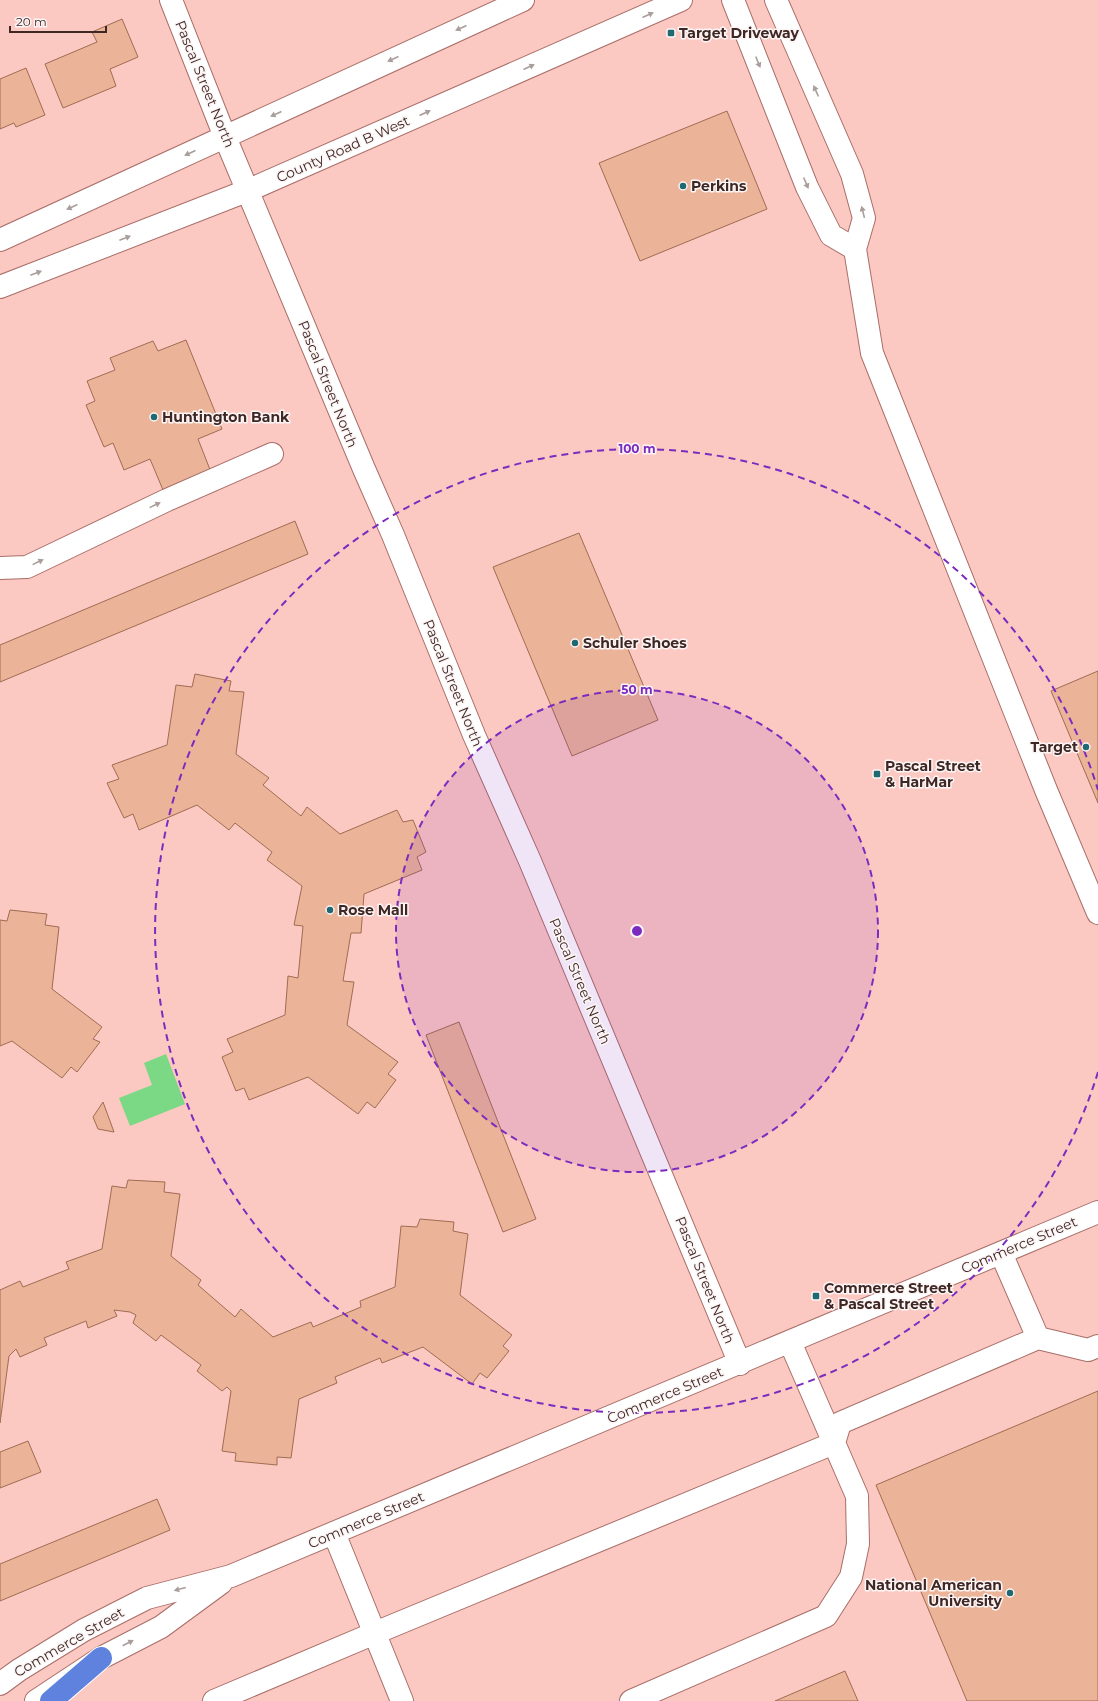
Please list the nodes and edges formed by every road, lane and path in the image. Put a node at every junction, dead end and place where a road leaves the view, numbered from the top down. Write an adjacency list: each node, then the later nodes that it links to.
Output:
1 (171, 0): 6 (street, Pascal Street North)
2 (523, 0): 6 (street, one-way to 6)
3 (681, 0): 7 (street, County Road B West, one-way to 3)
4 (733, 0): 9 (street, one-way to 9)
5 (776, 0): 9 (street, one-way to 5)
6 (226, 137): 7 (street, Pascal Street North); 8 (street, one-way to 8)
7 (249, 190): 10 (street, County Road B West, one-way to 7); 19 (street, Pascal Street North)
8 (0, 240)
9 (856, 249): 13 (street)
10 (0, 287)
11 (272, 454): 12 (street, one-way to 11)
12 (0, 568)
13 (1098, 912)
14 (1098, 1212): 15 (street, Commerce Street)
15 (1001, 1253): 16 (street); 17 (street, Commerce Street)
16 (1038, 1338): 18 (street); 20 (street)
17 (790, 1342): 19 (street, Commerce Street); 20 (street)
18 (1098, 1346)
19 (740, 1364): 21 (street, Commerce Street)
20 (834, 1443): 23 (street); 30 (street)
21 (334, 1533): 22 (street, Commerce Street); 23 (street)
22 (231, 1576): 24 (street, Commerce Street, one-way to 22); 25 (street, Commerce Street, one-way to 25)
23 (375, 1633): 28 (street); 29 (street)
24 (101, 1658): 26 (street, Commerce Street); 27 (highway)
25 (0, 1684)
26 (36, 1701)
27 (50, 1701)
28 (214, 1701)
29 (402, 1701)
30 (631, 1701)

